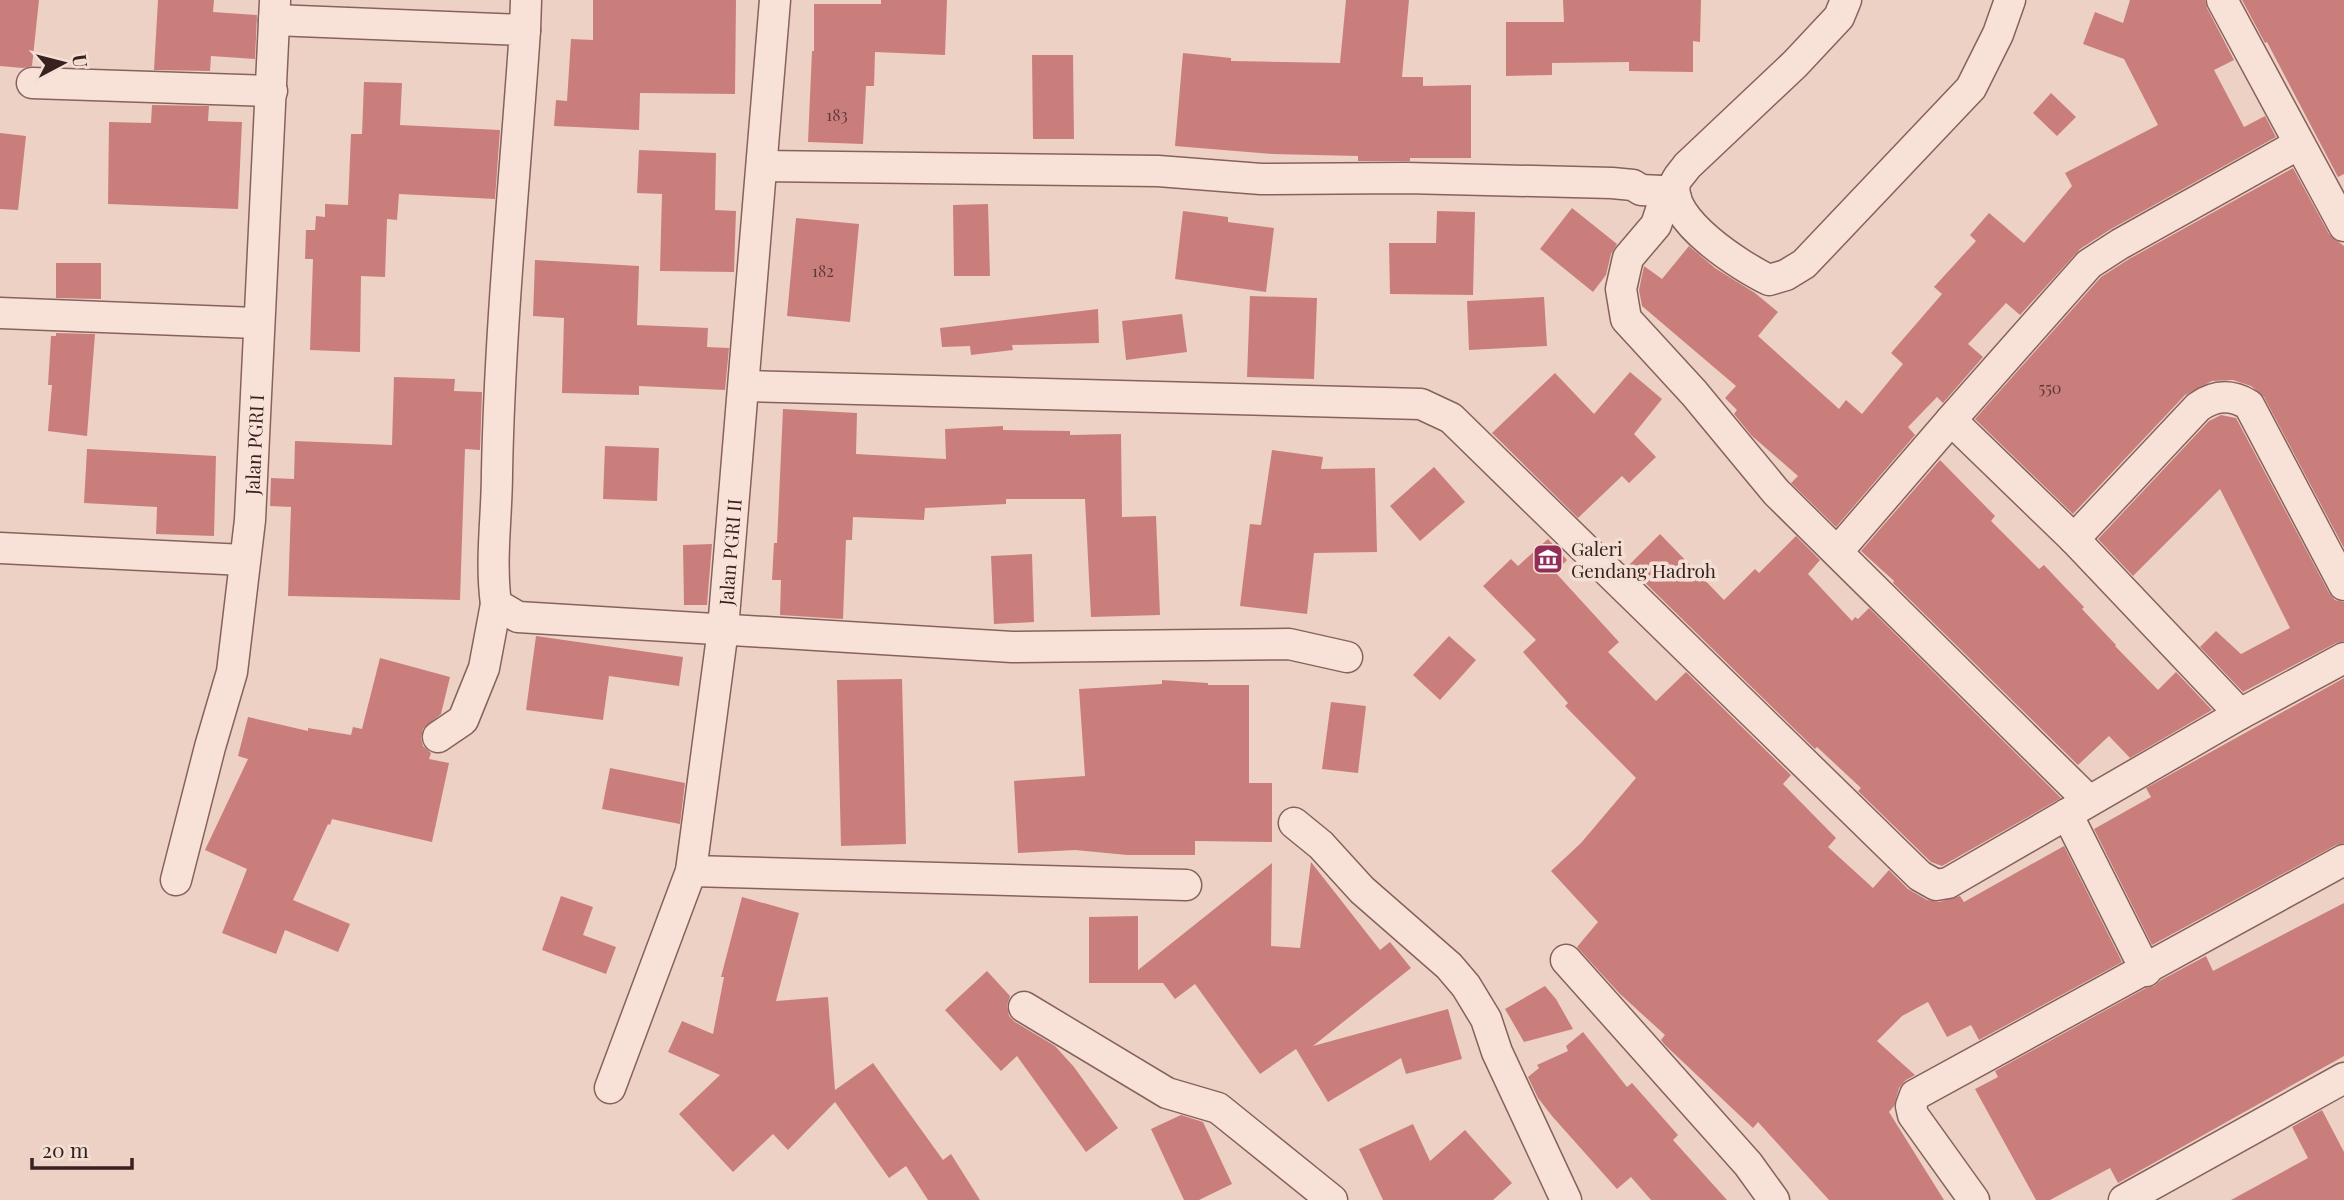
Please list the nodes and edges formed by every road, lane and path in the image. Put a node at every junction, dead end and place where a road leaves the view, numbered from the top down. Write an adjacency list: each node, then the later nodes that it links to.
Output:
1 (526, 0): 7 (street)
2 (775, 0): 11 (street, Jalan PGRI II)
3 (1846, 0): 12 (street)
4 (2010, 0): 12 (street)
5 (2222, 0): 10 (street)
6 (275, 10): 7 (street); 9 (street, Jalan PGRI I)
7 (525, 30): 24 (street)
8 (32, 83): 9 (street)
9 (272, 91): 16 (street, Jalan PGRI I)
10 (2299, 144): 13 (street); 18 (street)
11 (762, 166): 12 (street); 17 (street, Jalan PGRI II)
12 (1668, 195): 21 (street)
13 (2336, 195): 14 (street)
14 (2344, 226)
15 (0, 313): 16 (street)
16 (258, 323): 22 (street, Jalan PGRI I)
17 (744, 386): 25 (street, Jalan PGRI II); 30 (street)
18 (1951, 420): 19 (street); 21 (street)
19 (2074, 539): 23 (street); 28 (street)
20 (0, 548): 22 (street)
21 (1838, 551): 30 (street)
22 (244, 560): 34 (street, Jalan PGRI I)
23 (2344, 585)
24 (496, 604): 25 (street); 29 (street)
25 (723, 629): 26 (street); 33 (street, Jalan PGRI II)
26 (1347, 657)
27 (2344, 658): 28 (street)
28 (2240, 714): 30 (street)
29 (438, 737)
30 (2078, 807): 37 (street)
31 (1294, 823): 42 (street)
32 (2344, 860): 37 (street)
33 (691, 871): 35 (street); 40 (street, Jalan PGRI II)
34 (176, 880)
35 (1186, 885)
36 (1566, 960): 43 (street)
37 (2146, 971): 44 (street)
38 (1024, 1007): 41 (street)
39 (2344, 1078): 45 (street)
40 (610, 1088)
41 (1332, 1200)
42 (1566, 1200)
43 (1774, 1200)
44 (1974, 1200)
45 (2124, 1200)

